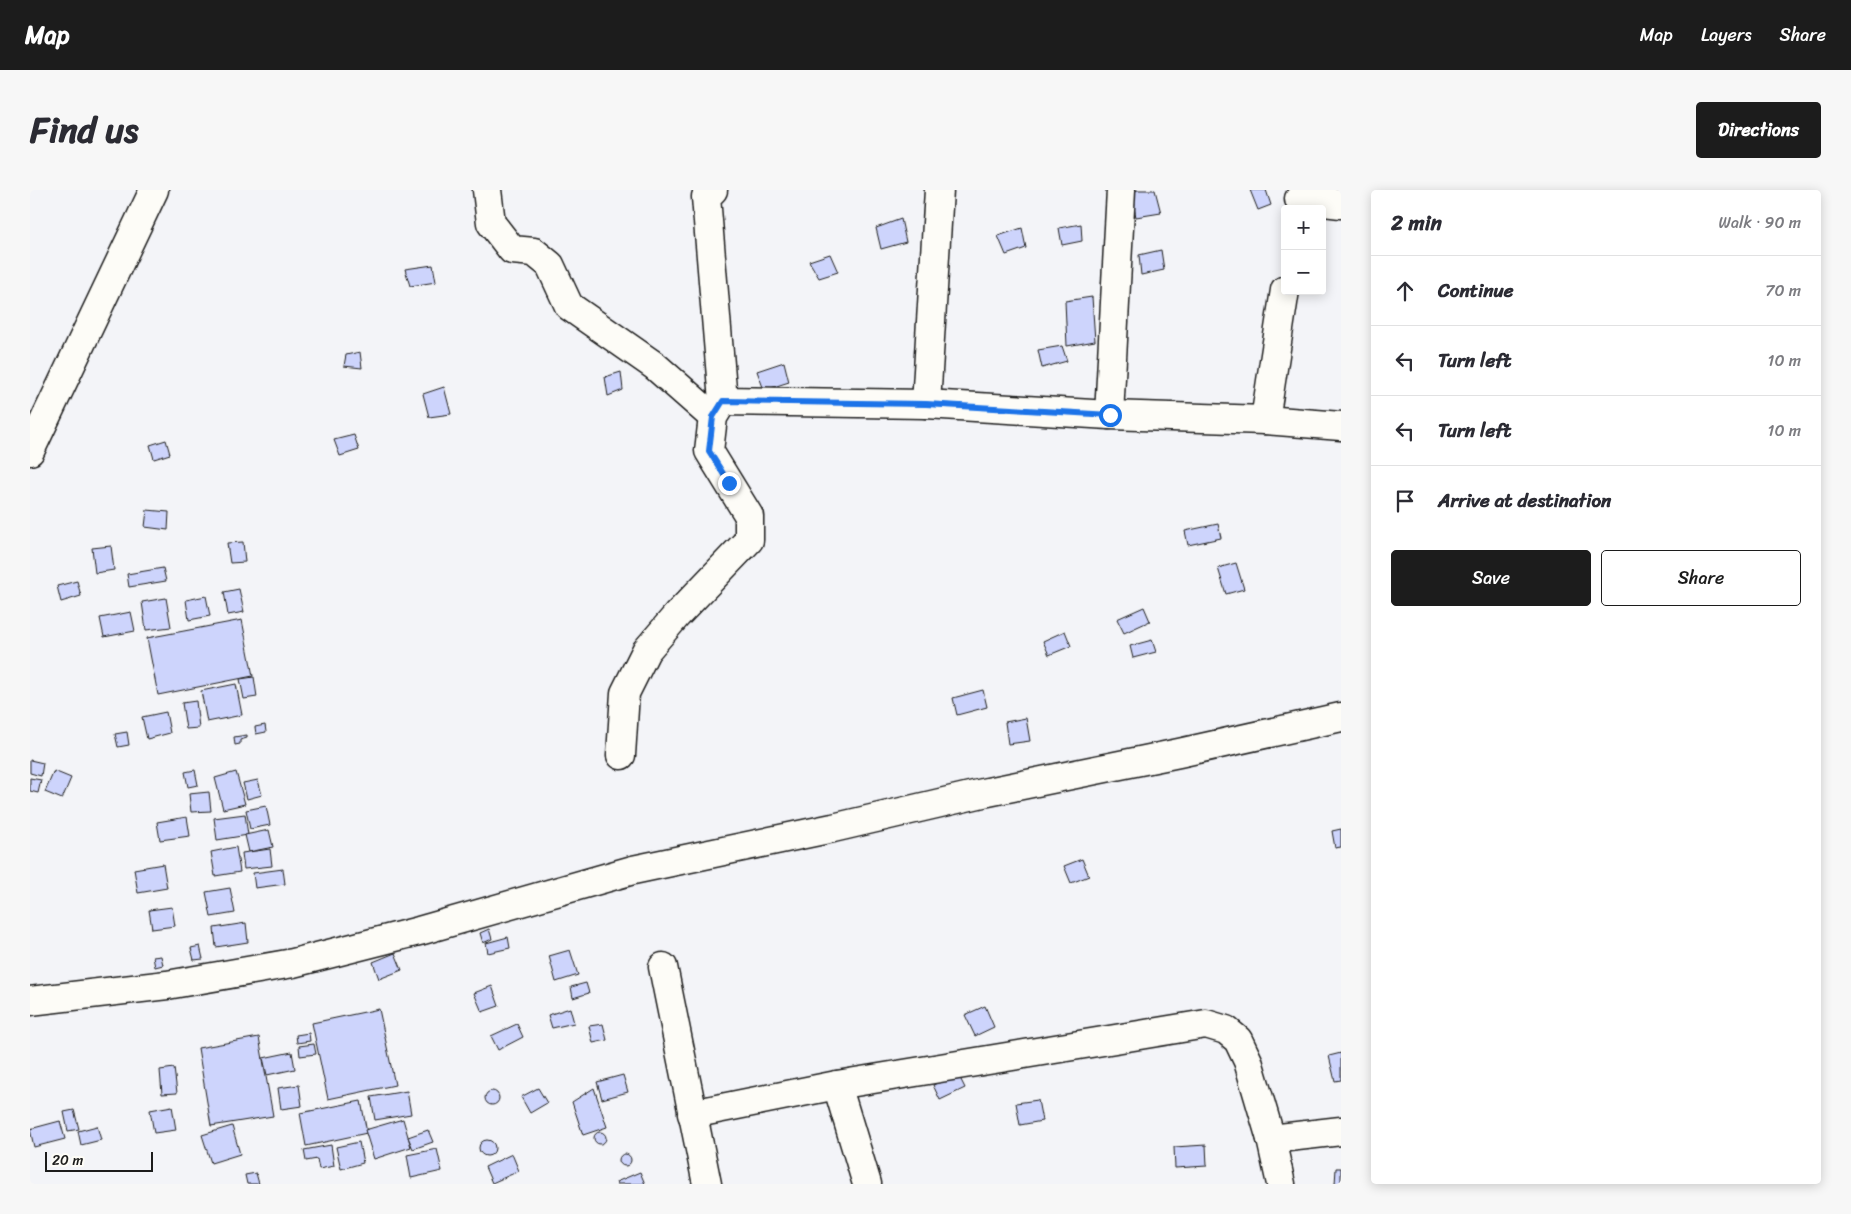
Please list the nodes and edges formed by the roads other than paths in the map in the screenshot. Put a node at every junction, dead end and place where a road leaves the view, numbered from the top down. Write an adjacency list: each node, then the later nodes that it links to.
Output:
1 (154, 190): 14 (street)
2 (487, 190): 10 (street)
3 (713, 190): 10 (street)
4 (939, 190): 9 (street)
5 (1121, 190): 11 (street)
6 (1299, 199): 7 (street)
7 (1341, 204)
8 (1284, 295): 12 (street)
9 (926, 404): 10 (street); 11 (street)
10 (718, 409): 16 (street)
11 (1110, 415): 12 (street)
12 (1264, 420): 13 (street)
13 (1341, 426)
14 (30, 451)
15 (1341, 717): 18 (street)
16 (621, 755)
17 (663, 967): 20 (street)
18 (30, 1001)
19 (837, 1086): 20 (street); 22 (street); 24 (street)
20 (692, 1114): 23 (street)
21 (1341, 1131): 22 (street)
22 (1271, 1139): 25 (street)
23 (707, 1184)
24 (867, 1184)
25 (1281, 1184)

